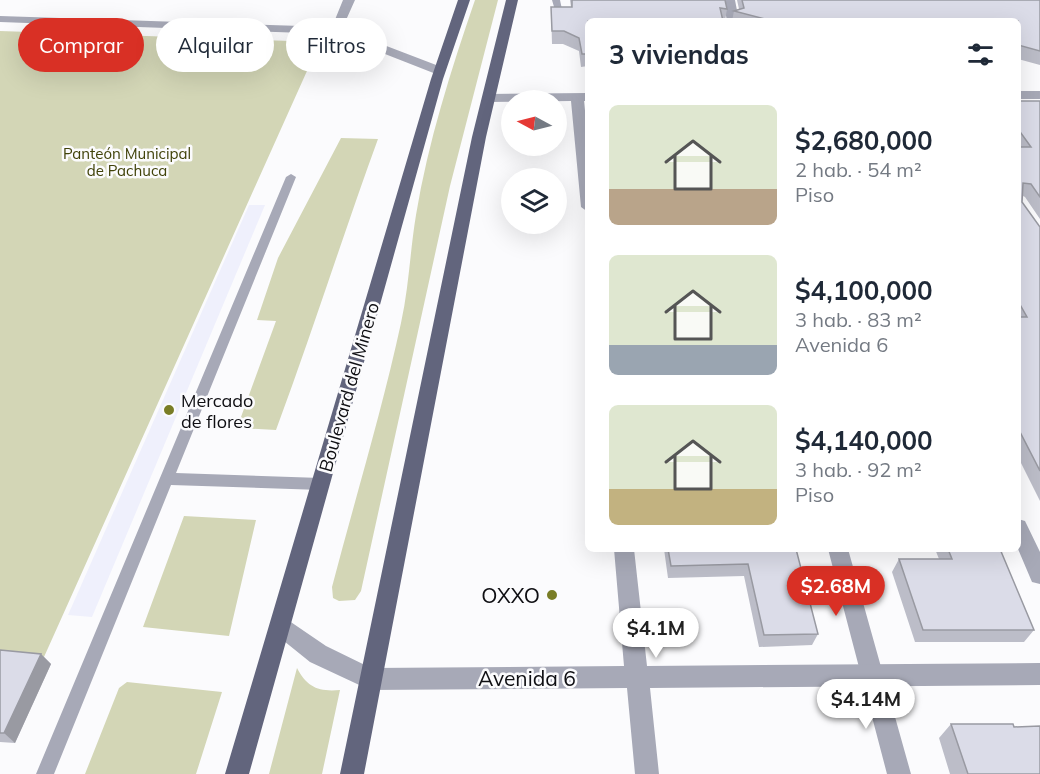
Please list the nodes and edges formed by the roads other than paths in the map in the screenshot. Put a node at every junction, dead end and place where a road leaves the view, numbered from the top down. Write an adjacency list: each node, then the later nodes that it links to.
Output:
1 (349, 0): 7 (street)
2 (464, 0): 12 (main road, Boulevard del Minero)
3 (512, 0): 16 (main road)
4 (556, 0): 6 (lane)
5 (729, 0): 8 (street)
6 (561, 17)
7 (341, 18)
8 (733, 18)
9 (0, 19): 10 (street)
10 (286, 29)
11 (387, 51): 12 (street)
12 (440, 71): 20 (main road, Boulevard del Minero)
13 (1021, 95): 14 (street)
14 (1040, 95)
15 (582, 97): 16 (street); 17 (street)
16 (488, 98): 29 (main road)
17 (585, 152)
18 (291, 177): 19 (lane)
19 (168, 479): 20 (lane); 30 (lane)
20 (321, 484): 25 (main road, Boulevard del Minero)
21 (1021, 534): 24 (street)
22 (624, 552): 28 (street)
23 (839, 552): 27 (street)
24 (1040, 575)
25 (282, 626): 29 (street, Avenida 6); 31 (main road, Boulevard del Minero)
26 (1040, 674): 27 (street, Avenida 6)
27 (872, 675): 28 (street, Avenida 6); 34 (street)
28 (637, 677): 29 (street, Avenida 6); 33 (street)
29 (370, 679): 32 (main road)
30 (45, 774)
31 (237, 774)
32 (352, 774)
33 (647, 774)
34 (899, 774)

